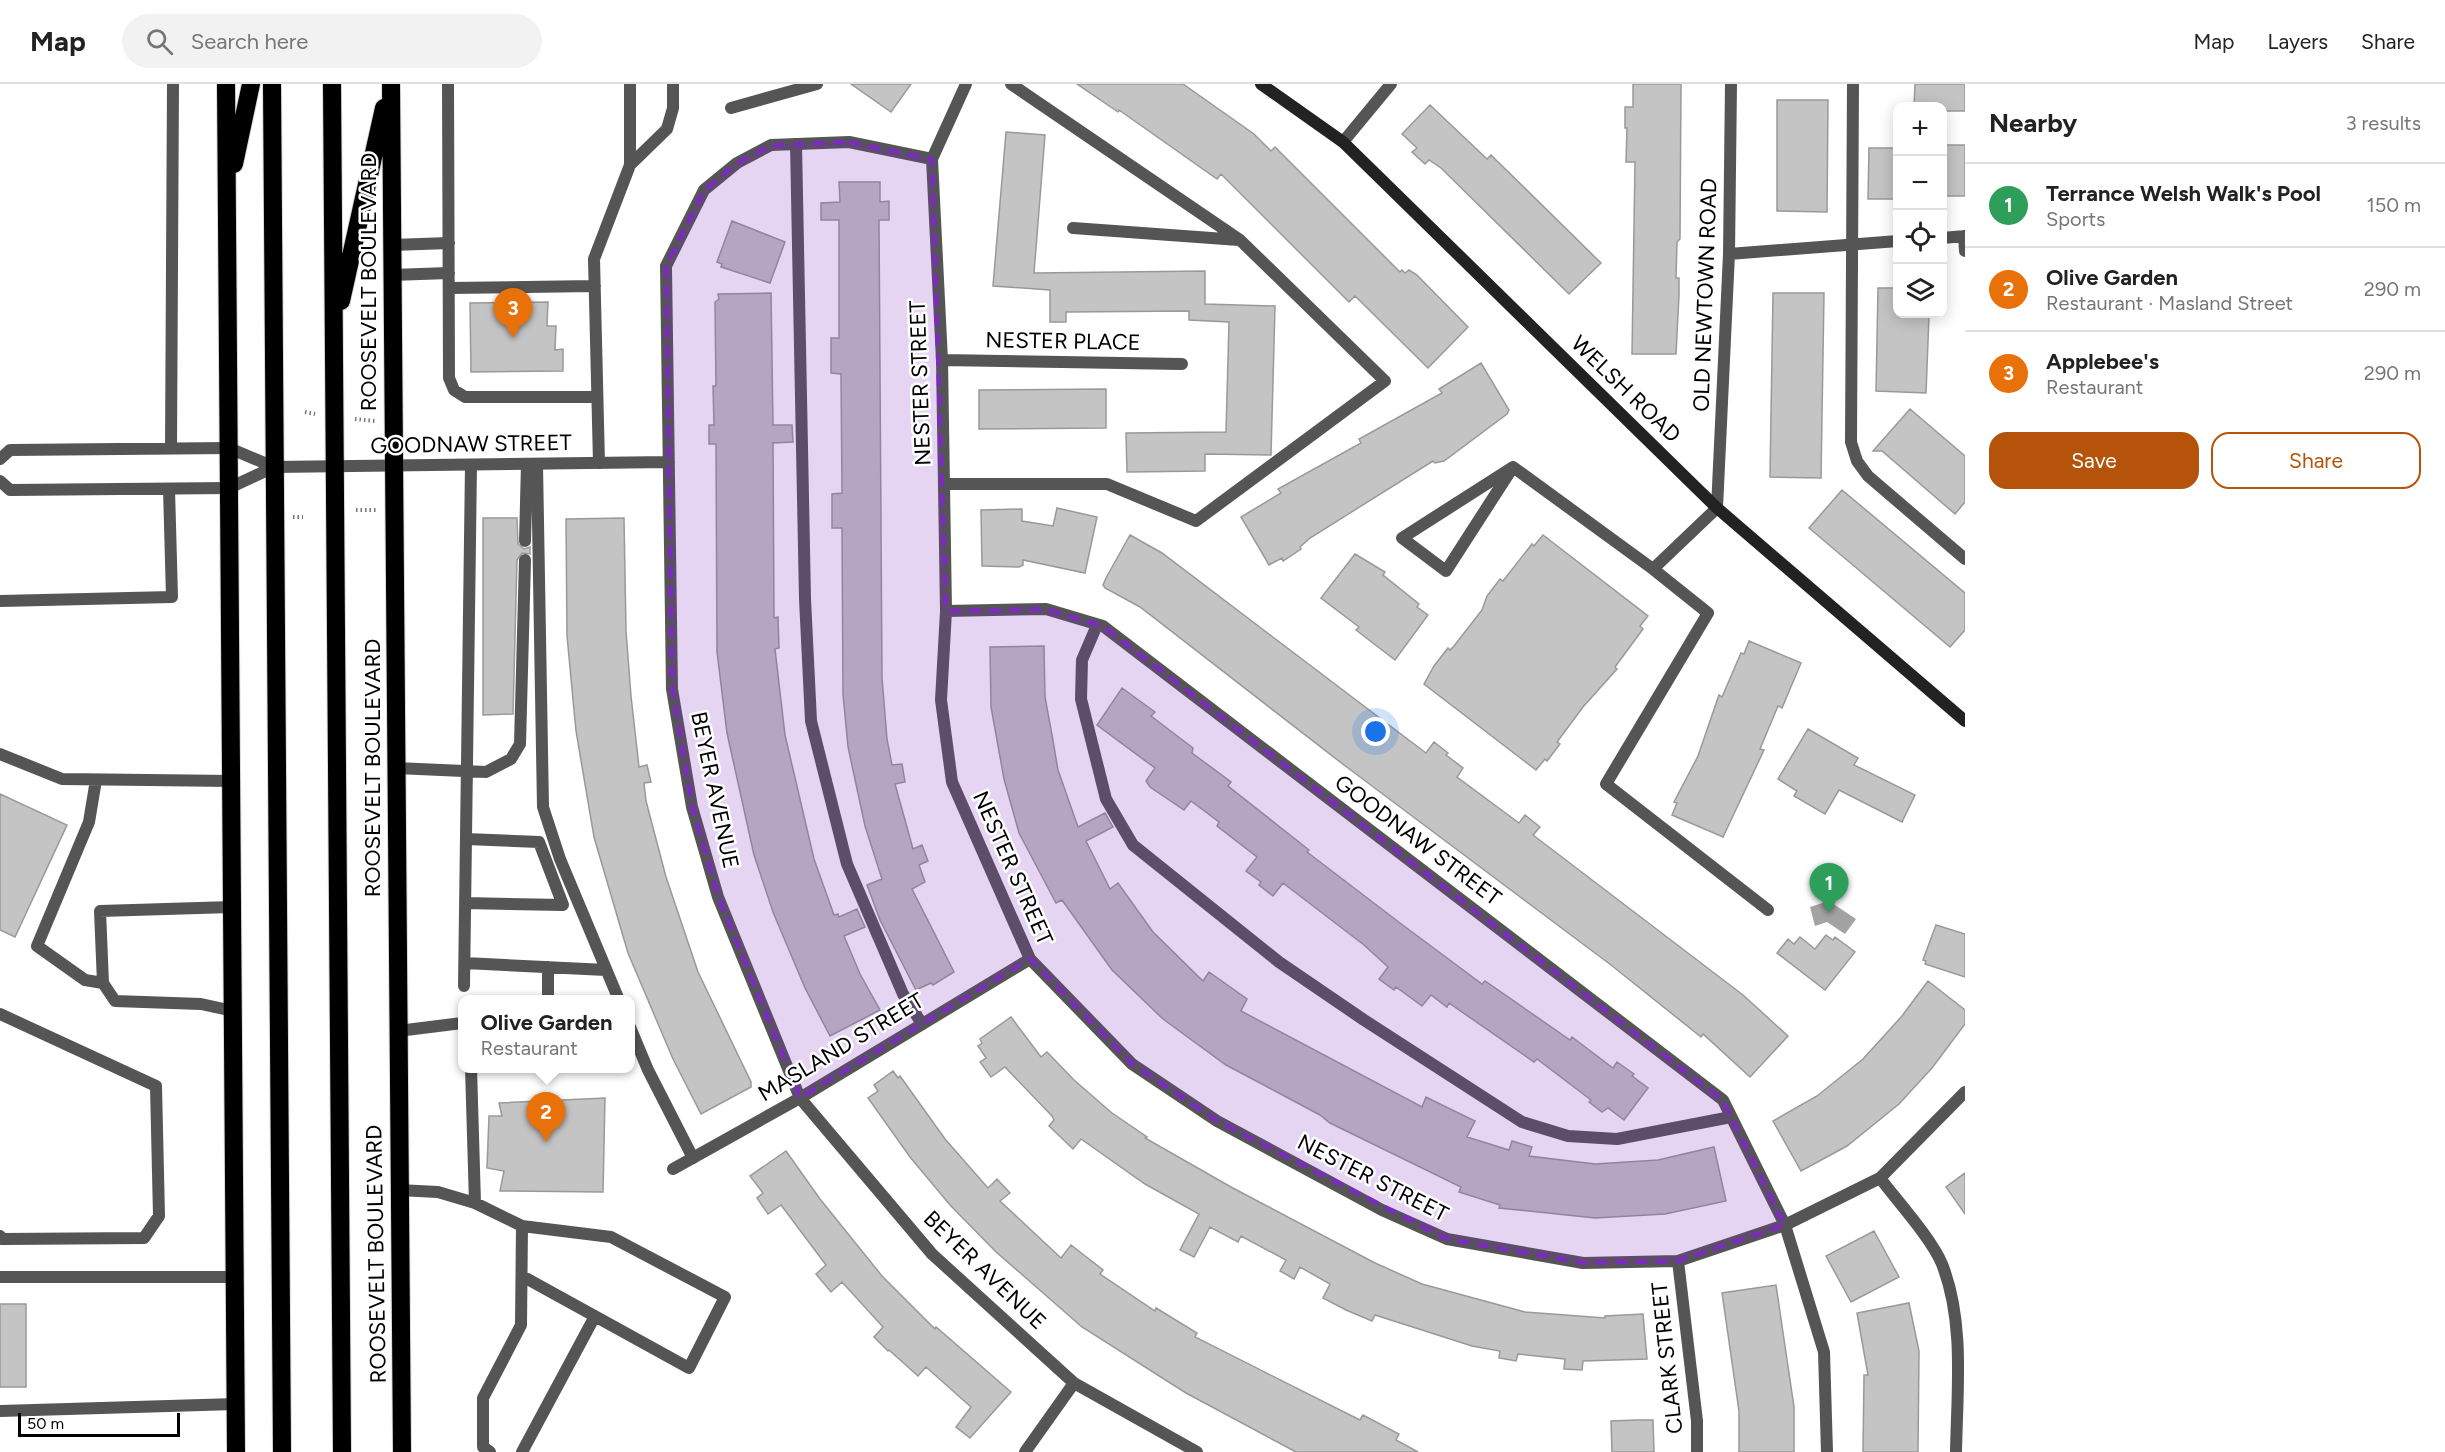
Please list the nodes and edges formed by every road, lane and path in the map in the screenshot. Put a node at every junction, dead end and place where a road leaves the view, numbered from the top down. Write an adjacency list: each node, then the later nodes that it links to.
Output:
1 (173, 84): 45 (street)
2 (226, 84): 22 (highway)
3 (251, 84): 22 (highway)
4 (272, 84): 53 (highway)
5 (332, 84): 37 (highway, ROOSEVELT BOULEVARD)
6 (390, 84): 30 (highway, ROOSEVELT BOULEVARD); 37 (highway)
7 (448, 84): 28 (street)
8 (630, 84): 21 (street)
9 (673, 84): 21 (street)
10 (817, 84): 17 (street)
11 (966, 84): 20 (street, NESTER STREET)
12 (1011, 84): 26 (street)
13 (1261, 84): 18 (main road, WELSH ROAD)
14 (1391, 84): 18 (street)
15 (1731, 84): 32 (street, OLD NEWTOWN ROAD)
16 (1853, 84): 29 (street)
17 (731, 108)
18 (1343, 142): 60 (main road, WELSH ROAD)
19 (796, 144): 20 (street, BEYER AVENUE); 48 (street, BEYER AVENUE); 93 (street)
20 (932, 159): 38 (street, NESTER STREET)
21 (630, 165): 35 (street)
22 (227, 198): 46 (highway)
23 (1073, 228): 26 (street)
24 (1965, 236): 25 (street); 31 (street)
25 (1947, 237)
26 (1240, 240): 57 (street)
27 (1893, 241): 29 (street)
28 (449, 243): 30 (street); 33 (street)
29 (1851, 244): 32 (street); 66 (street)
30 (392, 245): 34 (highway, ROOSEVELT BOULEVARD)
31 (1965, 251)
32 (1729, 254): 60 (street, OLD NEWTOWN ROAD)
33 (449, 273): 34 (street); 36 (street)
34 (392, 275): 52 (highway, ROOSEVELT BOULEVARD)
35 (595, 286): 36 (street); 40 (street)
36 (449, 288): 40 (street)
37 (334, 332): 54 (highway, ROOSEVELT BOULEVARD)
38 (942, 360): 39 (street, NESTER PLACE); 57 (street, NESTER STREET)
39 (1182, 364)
40 (597, 397): 49 (street)
41 (305, 412): 42 (path)
42 (315, 414)
43 (355, 419): 44 (path)
44 (376, 422)
45 (171, 448): 46 (street); 47 (street)
46 (229, 448): 53 (street, GOODNAW STREET); 58 (highway)
47 (0, 459)
48 (669, 462): 49 (street, GOODNAW STREET); 98 (street, BEYER AVENUE)
49 (599, 463): 50 (street, GOODNAW STREET)
50 (532, 464): 51 (street, GOODNAW STREET); 65 (street); 85 (street)
51 (471, 465): 52 (street, GOODNAW STREET); 75 (street)
52 (394, 466): 54 (street, GOODNAW STREET); 74 (highway, ROOSEVELT BOULEVARD)
53 (274, 467): 54 (street, GOODNAW STREET); 58 (street, GOODNAW STREET); 117 (highway)
54 (335, 467): 118 (highway, ROOSEVELT BOULEVARD)
55 (1513, 467): 55 (street); 68 (street)
56 (0, 481): 59 (street)
57 (944, 484): 70 (street, NESTER STREET)
58 (229, 488): 59 (street); 77 (highway)
59 (169, 489): 69 (street)
60 (1717, 508): 68 (street); 72 (main road, WELSH ROAD)
61 (356, 510): 62 (path)
62 (377, 510)
63 (293, 517): 64 (path)
64 (303, 517)
65 (525, 541)
66 (1965, 559)
67 (525, 560): 75 (street)
68 (1653, 569): 81 (street)
69 (0, 601)
70 (946, 610): 71 (street, GOODNAW STREET); 82 (street, NESTER STREET)
71 (1097, 625): 99 (street, GOODNAW STREET); 99 (street)
72 (1965, 720)
73 (0, 754): 76 (street)
74 (396, 768): 75 (street); 94 (highway, ROOSEVELT BOULEVARD)
75 (467, 769): 78 (street)
76 (96, 780): 77 (street); 86 (street)
77 (232, 781): 80 (highway)
78 (466, 839): 79 (street); 79 (street)
79 (465, 903): 83 (street)
80 (232, 907): 86 (street); 90 (highway)
81 (1768, 910)
82 (1030, 959): 93 (street, MASLAND STREET); 108 (street, NESTER STREET)
83 (465, 963): 84 (street); 87 (street)
84 (548, 967): 85 (street); 88 (street)
85 (606, 970): 89 (street)
86 (103, 983): 90 (street)
87 (464, 986)
88 (548, 995)
89 (616, 995)
90 (233, 1011): 111 (highway)
91 (0, 1014): 107 (street)
92 (458, 1024): 94 (street)
93 (922, 1024): 98 (street, MASLAND STREET)
94 (398, 1031): 103 (highway, ROOSEVELT BOULEVARD)
95 (635, 1039): 100 (street)
96 (471, 1073): 104 (street)
97 (1965, 1092): 102 (street, NESTER STREET)
98 (800, 1098): 100 (street, MASLAND STREET); 113 (street, BEYER AVENUE)
99 (1731, 1117): 105 (street, GOODNAW STREET)
100 (693, 1158): 101 (street, MASLAND STREET)
101 (673, 1169)
102 (1880, 1178): 105 (street, NESTER STREET); 126 (street)
103 (398, 1190): 104 (street); 119 (highway, ROOSEVELT BOULEVARD)
104 (474, 1203): 106 (street)
105 (1785, 1225): 108 (street, NESTER STREET); 125 (street, GOODNAW STREET)
106 (522, 1226): 109 (street); 112 (street)
107 (0, 1236)
108 (1678, 1261): 124 (street, CLARK STREET)
109 (522, 1276): 112 (street); 120 (street)
110 (0, 1277): 111 (street)
111 (235, 1277): 114 (highway)
112 (595, 1316): 121 (street)
113 (1074, 1383): 122 (street); 123 (street, BEYER AVENUE)
114 (236, 1404): 115 (street); 116 (highway)
115 (0, 1411)
116 (237, 1448)
117 (282, 1452)
118 (342, 1452)
119 (402, 1452)
120 (490, 1452)
121 (522, 1452)
122 (1024, 1452)
123 (1197, 1452)
124 (1697, 1452)
125 (1827, 1452)
126 (1956, 1452)

